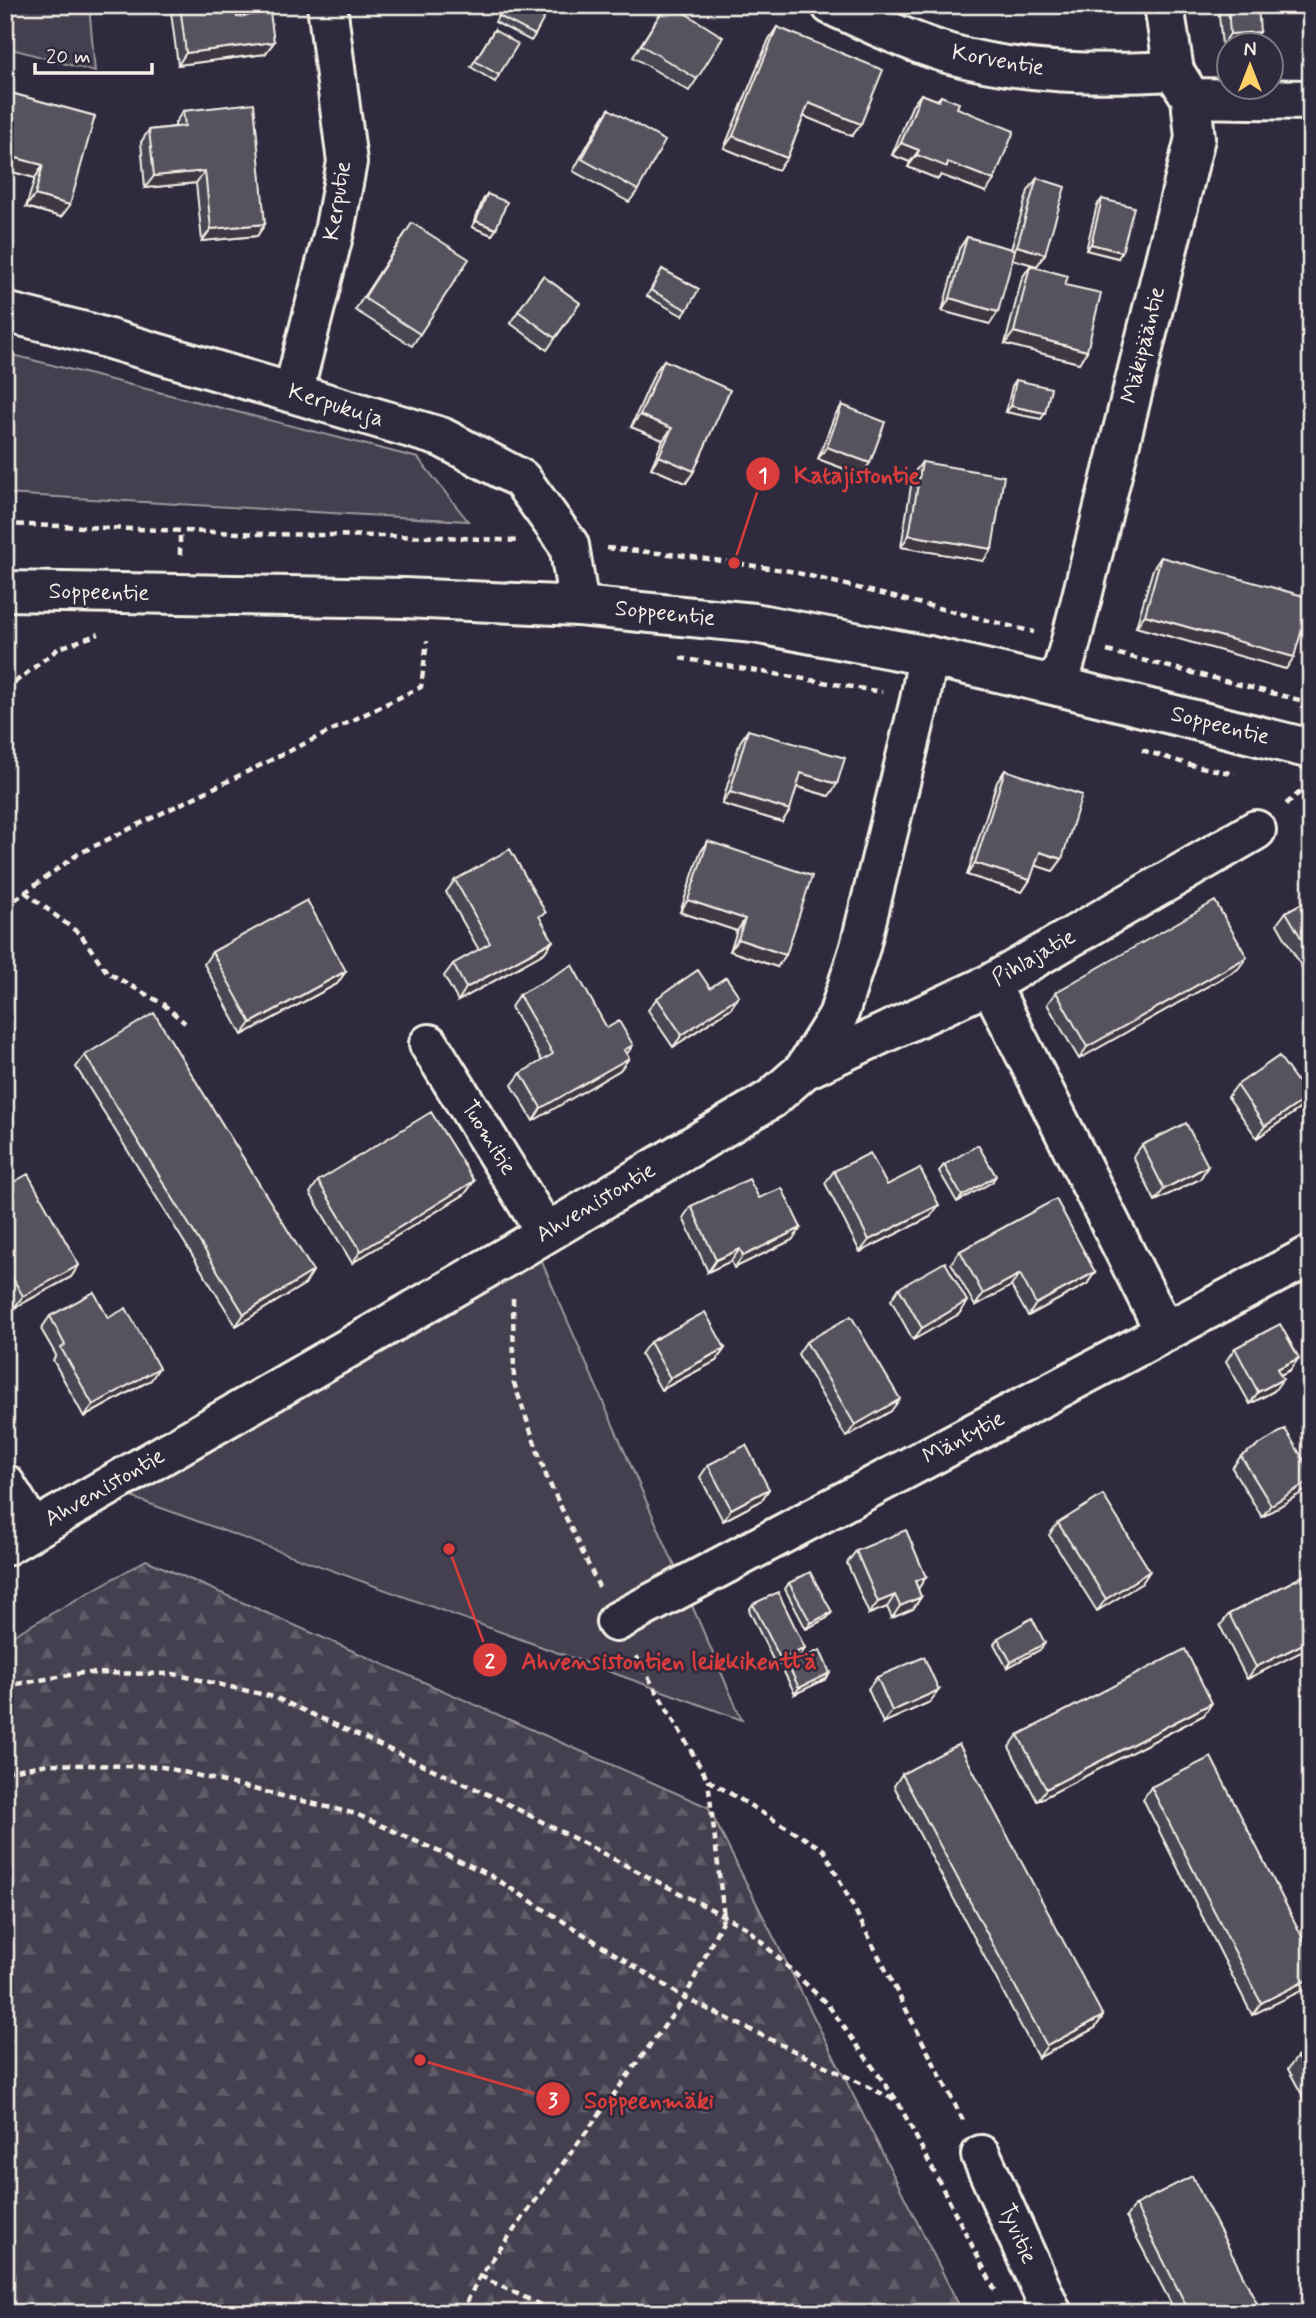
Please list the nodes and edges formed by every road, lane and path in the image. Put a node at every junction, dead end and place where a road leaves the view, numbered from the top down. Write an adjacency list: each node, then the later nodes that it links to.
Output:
1 (327, 5): 7 (street, Kerputie)
2 (831, 5): 4 (street, Korventie)
3 (1164, 5): 4 (street, Mäkipääntie)
4 (1182, 85): 5 (street, Korventie); 13 (street, Mäkipääntie)
5 (1311, 100)
6 (5, 312): 7 (street, Kerpukuja)
7 (293, 393): 9 (street, Kerpukuja)
8 (5, 591): 9 (street, Soppeentie)
9 (579, 606): 12 (street, Soppeentie)
10 (413, 640): 20 (path)
11 (667, 656): 14 (path)
12 (928, 656): 13 (street, Soppeentie); 14 (street, Ahvenistontie)
13 (1058, 685): 16 (street, Soppeentie)
14 (920, 700): 25 (street, Ahvenistontie)
15 (1137, 748): 17 (path)
16 (1305, 765): 18 (path)
17 (1248, 777)
18 (1311, 781)
19 (1256, 830): 22 (street, Pihlajatie)
20 (25, 892): 21 (path); 23 (path)
21 (5, 907)
22 (989, 984): 25 (street, Pihlajatie); 29 (street)
23 (185, 1023)
24 (429, 1044): 26 (street, Tuomitie)
25 (804, 1070): 26 (street, Ahvenistontie)
26 (546, 1233): 27 (street, Ahvenistontie)
27 (513, 1253): 31 (street, Ahvenistontie); 32 (path)
28 (1311, 1255): 29 (street, Mäntytie)
29 (1165, 1332): 32 (street, Mäntytie)
30 (5, 1484): 31 (street)
31 (19, 1538)
32 (617, 1622): 35 (path)
33 (5, 1686): 36 (path)
34 (5, 1772): 37 (path)
35 (708, 1780): 36 (path); 39 (path)
36 (724, 1917): 37 (path); 38 (path)
37 (685, 1998): 38 (path); 40 (path)
38 (898, 2102): 41 (path)
39 (981, 2155): 44 (street, Tyvitie)
40 (480, 2276): 42 (path); 43 (path)
41 (1000, 2300)
42 (461, 2313)
43 (557, 2313)
44 (1052, 2313)

